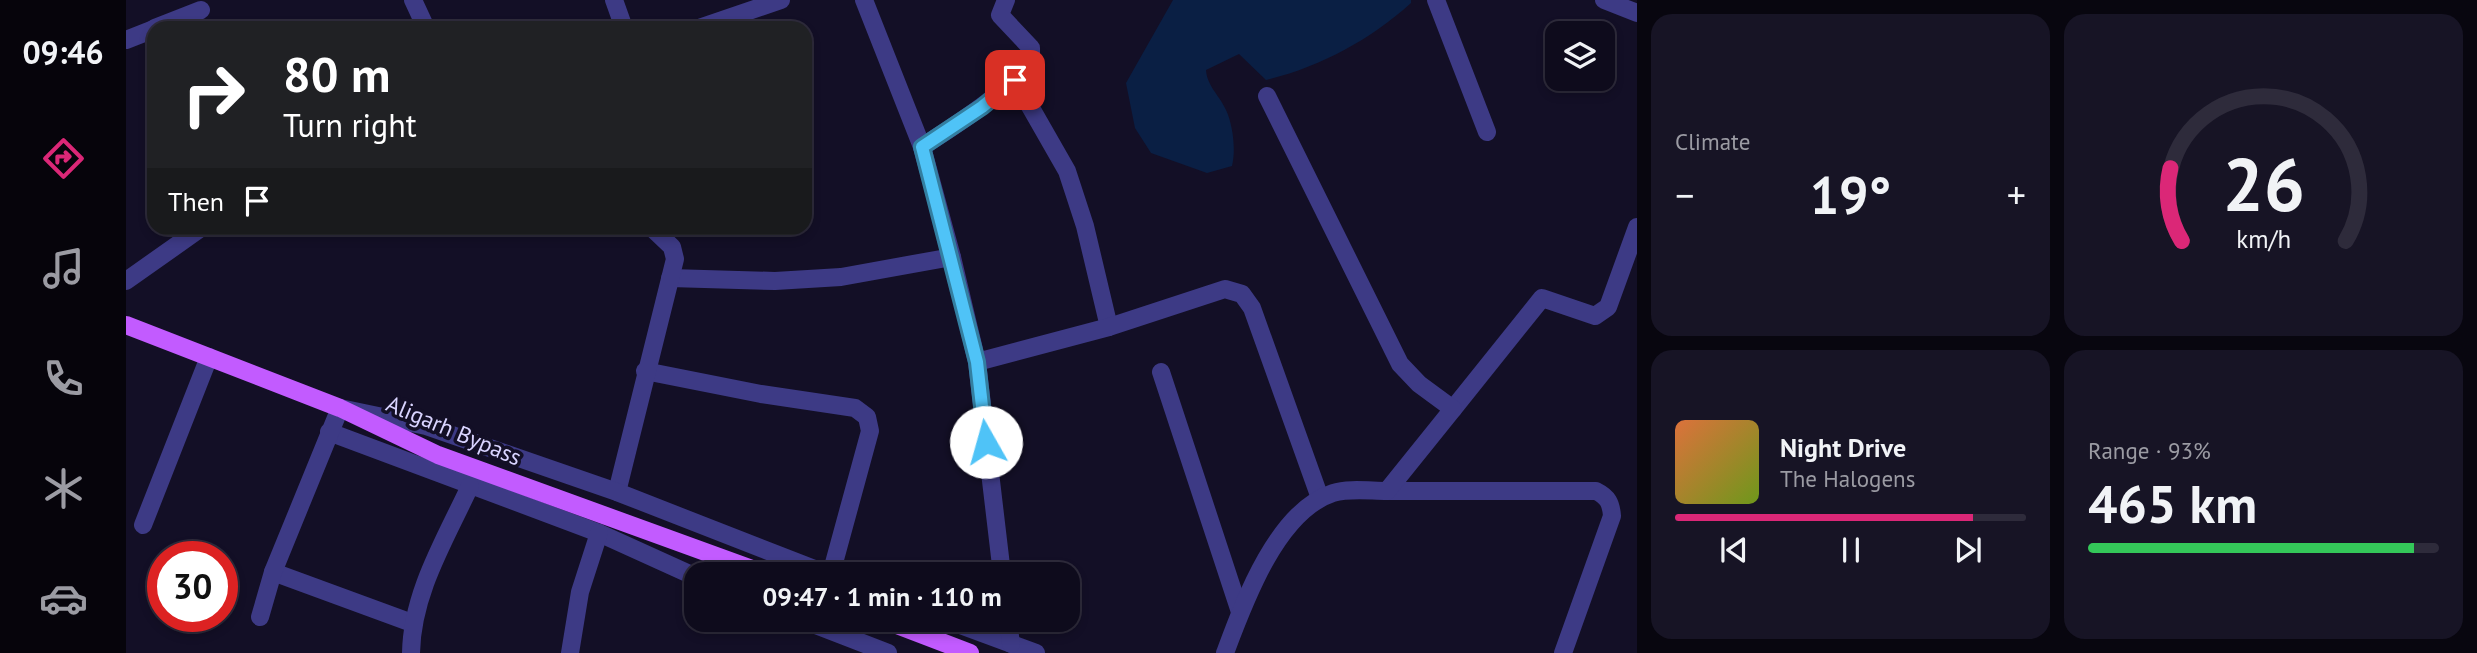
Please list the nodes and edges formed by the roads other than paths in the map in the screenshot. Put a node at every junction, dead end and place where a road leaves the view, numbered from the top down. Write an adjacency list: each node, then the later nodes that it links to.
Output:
1 (413, 0): 11 (street)
2 (614, 0): 12 (street)
3 (780, 0): 13 (street)
4 (864, 0): 19 (street)
5 (1006, 0): 16 (street)
6 (1436, 0): 18 (street)
7 (1604, 0): 9 (street)
8 (201, 10): 10 (street)
9 (1637, 13)
10 (173, 21)
11 (423, 21)
12 (622, 21)
13 (719, 21)
14 (147, 31): 15 (street)
15 (126, 40)
16 (1015, 80): 19 (street); 27 (street)
17 (1267, 96): 33 (street)
18 (1487, 132)
19 (922, 147): 23 (street)
20 (1637, 227): 33 (street)
21 (191, 235): 25 (street)
22 (659, 235): 24 (street)
23 (952, 257): 24 (street); 29 (street)
24 (670, 278): 30 (street)
25 (126, 281)
26 (126, 326): 28 (main road, Aligarh Bypass)
27 (1109, 327): 29 (street); 38 (street)
28 (209, 357): 32 (main road, Aligarh Bypass); 39 (street)
29 (977, 362): 44 (street)
30 (645, 371): 37 (street); 43 (street)
31 (1161, 372): 47 (street)
32 (340, 408): 34 (street); 37 (street); 41 (main road, Aligarh Bypass)
33 (1453, 409): 36 (street)
34 (329, 432): 35 (street); 45 (street)
35 (470, 486): 40 (street); 49 (street)
36 (1387, 491): 38 (street); 61 (street)
37 (617, 492): 42 (street)
38 (1320, 498): 47 (street)
39 (144, 526)
40 (598, 533): 46 (street); 56 (street)
41 (733, 562)
42 (798, 562)
43 (832, 562)
44 (1001, 562)
45 (273, 572): 48 (street); 49 (street)
46 (684, 572)
47 (1240, 612): 60 (street)
48 (260, 617)
49 (412, 623): 55 (street)
50 (834, 632): 57 (street)
51 (915, 632): 58 (main road)
52 (979, 632): 54 (street)
53 (1010, 632): 54 (street)
54 (1011, 644): 59 (street)
55 (411, 653)
56 (569, 653)
57 (888, 653)
58 (970, 653)
59 (1036, 653)
60 (1225, 653)
61 (1563, 653)

